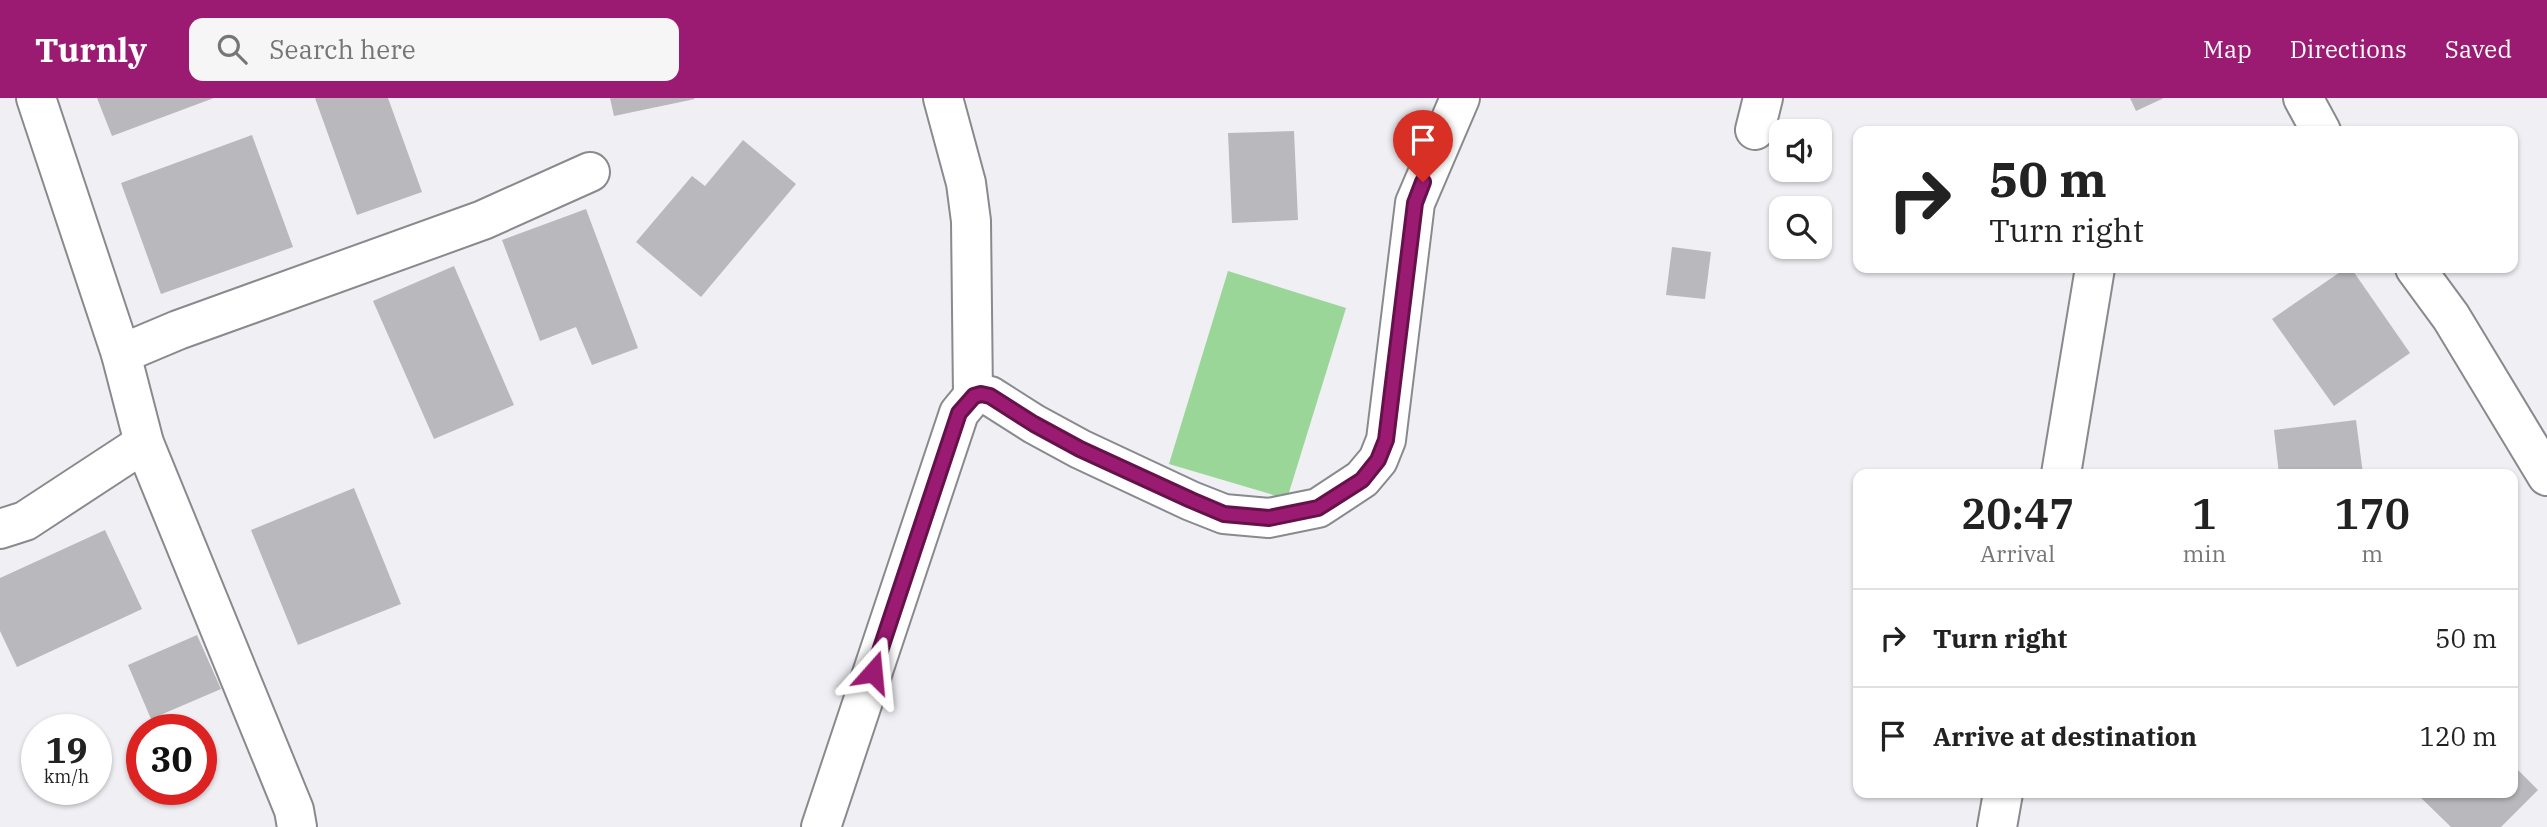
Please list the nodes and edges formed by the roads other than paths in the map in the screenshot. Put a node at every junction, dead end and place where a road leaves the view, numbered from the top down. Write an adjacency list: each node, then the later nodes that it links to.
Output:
1 (36, 98): 9 (street)
2 (943, 98): 10 (street)
3 (1460, 98): 10 (street)
4 (2303, 98): 5 (street)
5 (2317, 126)
6 (590, 172): 9 (street)
7 (2094, 273): 12 (street)
8 (2419, 273): 13 (street)
9 (121, 354): 11 (street)
10 (974, 396): 17 (street)
11 (144, 443): 14 (street); 16 (street)
12 (2062, 469)
13 (2547, 476)
14 (0, 529)
15 (2002, 798): 18 (street)
16 (296, 827)
17 (821, 827)
18 (1997, 827)

